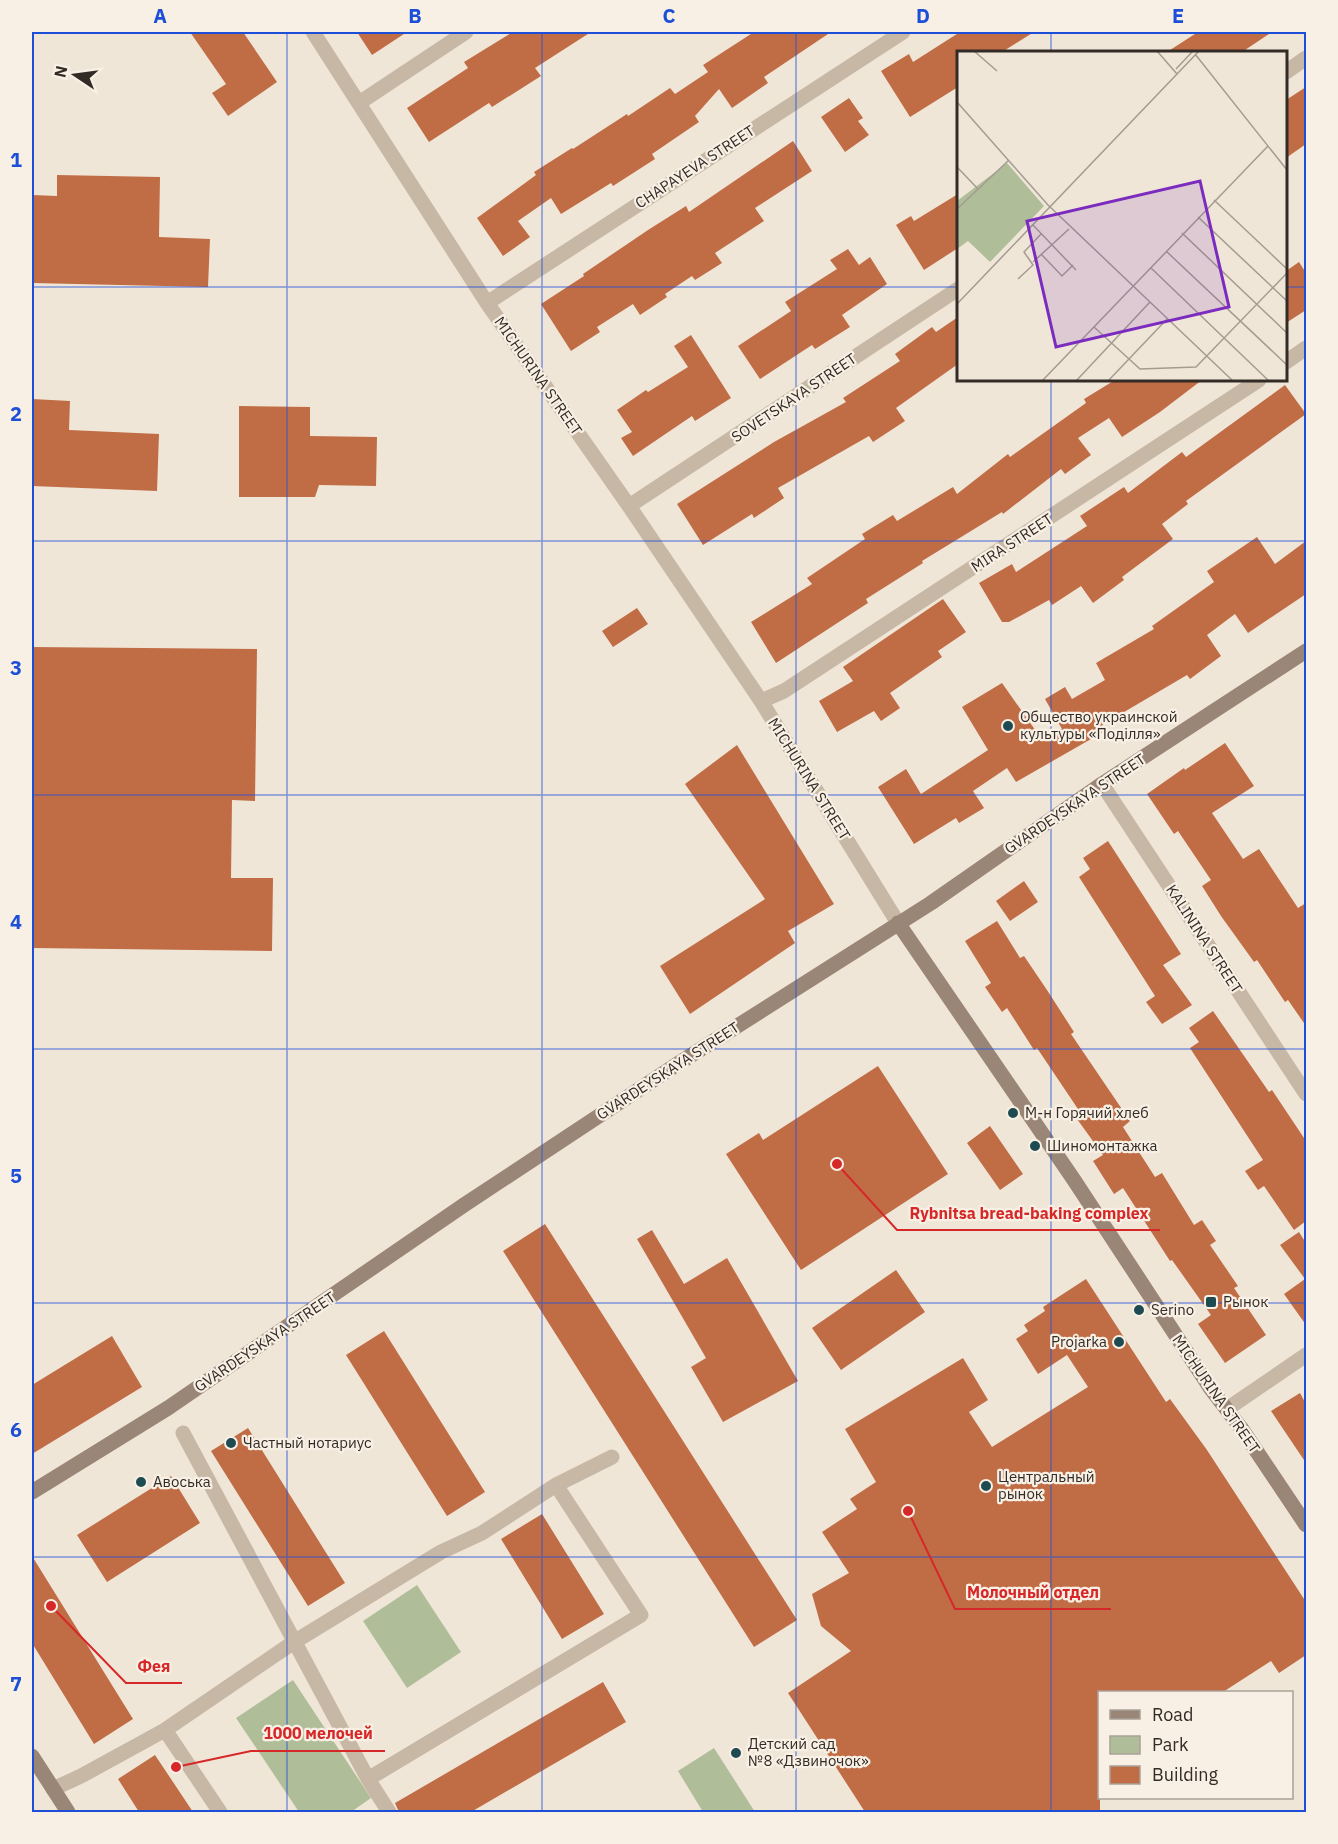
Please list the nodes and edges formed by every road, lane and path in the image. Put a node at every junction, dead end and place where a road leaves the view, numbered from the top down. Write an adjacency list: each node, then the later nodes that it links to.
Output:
1 (313, 32): 6 (street, MICHURINA STREET)
2 (466, 32): 6 (street)
3 (903, 32): 8 (street, CHAPAYEVA STREET)
4 (1306, 58): 5 (street)
5 (1287, 71)
6 (359, 103): 8 (street, MICHURINA STREET)
7 (957, 290): 12 (street, SOVETSKAYA STREET)
8 (487, 303): 12 (street, MICHURINA STREET)
9 (1306, 348): 10 (street)
10 (1287, 361)
11 (1257, 381): 14 (street, MIRA STREET)
12 (629, 506): 14 (street, MICHURINA STREET)
13 (1306, 651): 15 (street, GVARDEYSKAYA STREET)
14 (761, 701): 16 (street, MICHURINA STREET)
15 (1102, 784): 16 (street, GVARDEYSKAYA STREET); 17 (street, KALININA STREET)
16 (898, 923): 19 (street, MICHURINA STREET); 23 (street, GVARDEYSKAYA STREET)
17 (1306, 1094)
18 (1306, 1355): 19 (street)
19 (1227, 1409): 24 (street, MICHURINA STREET)
20 (183, 1433): 25 (street)
21 (612, 1457): 22 (street)
22 (556, 1485): 25 (street); 28 (street)
23 (32, 1492)
24 (1306, 1525)
25 (294, 1642): 26 (street); 28 (street)
26 (165, 1730): 29 (street); 31 (street)
27 (32, 1756): 29 (street)
28 (368, 1779): 32 (street)
29 (53, 1789): 30 (street)
30 (68, 1812)
31 (220, 1812)
32 (389, 1812)

